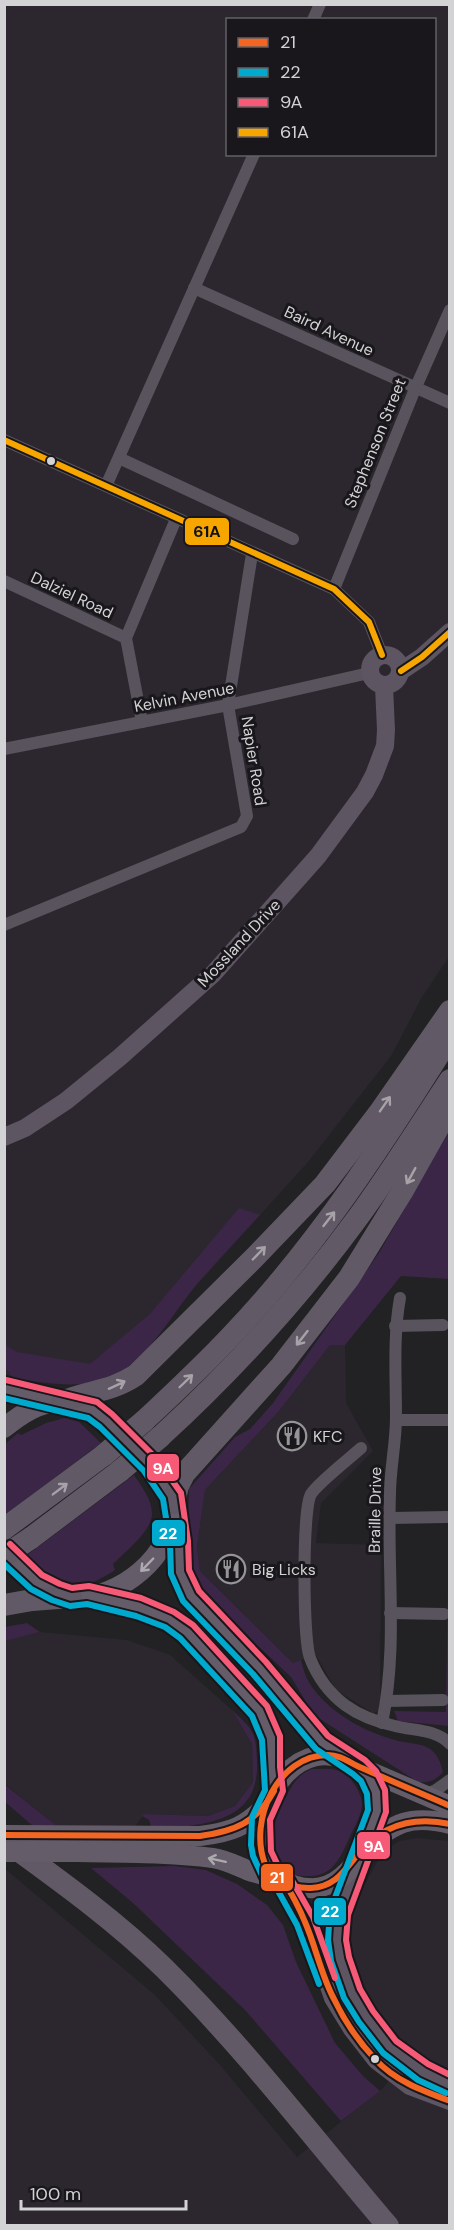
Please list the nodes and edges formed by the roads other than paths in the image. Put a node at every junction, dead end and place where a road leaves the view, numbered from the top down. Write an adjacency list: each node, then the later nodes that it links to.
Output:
1 (320, 4): 2 (street)
2 (314, 18)
3 (253, 156): 4 (street)
4 (194, 288): 6 (street, Baird Avenue); 9 (street)
5 (450, 310): 6 (street, Stephenson Street)
6 (415, 389): 7 (street, Baird Avenue); 16 (street, Stephenson Street)
7 (450, 403)
8 (4, 440): 10 (street)
9 (119, 458): 10 (street); 12 (street)
10 (106, 486): 11 (street)
11 (177, 519): 13 (street); 19 (street)
12 (293, 539)
13 (252, 554): 16 (street); 24 (street, Napier Road)
14 (4, 581): 15 (street, Dalziel Road)
15 (20, 588): 17 (street); 19 (street, Dalziel Road)
16 (334, 590): 20 (street)
17 (4, 591)
18 (450, 632): 21 (street)
19 (126, 638): 25 (street)
20 (382, 655): 21 (street); 22 (street)
21 (401, 671): 23 (street)
22 (369, 673): 23 (street); 24 (street, Kelvin Avenue)
23 (384, 686): 32 (street, Mossland Drive)
24 (228, 705): 25 (street, Kelvin Avenue); 27 (street, Napier Road)
25 (142, 722): 26 (street, Kelvin Avenue)
26 (4, 749)
27 (4, 925)
28 (450, 1011): 37 (highway, one-way to 28)
29 (450, 1037): 41 (highway, one-way to 29)
30 (450, 1080): 41 (highway)
31 (450, 1107): 43 (highway, one-way to 43)
32 (4, 1137)
33 (400, 1298): 35 (street, Braille Drive)
34 (443, 1325): 35 (street)
35 (395, 1326): 38 (street, Braille Drive)
36 (4, 1389): 37 (main road)
37 (59, 1402): 40 (main road); 43 (main road)
38 (396, 1420): 39 (street); 45 (street, Braille Drive)
39 (449, 1420)
40 (4, 1428)
41 (152, 1429): 46 (highway, bridge)
42 (361, 1448): 55 (street)
43 (174, 1508): 49 (main road, one-way to 49); 57 (main road)
44 (447, 1517): 45 (street)
45 (391, 1518): 51 (street, Braille Drive)
46 (17, 1530): 48 (highway, bridge)
47 (4, 1551): 49 (main road)
48 (4, 1556)
49 (79, 1596): 50 (highway); 60 (main road)
50 (4, 1605)
51 (390, 1613): 52 (street); 54 (street, Braille Drive)
52 (444, 1614)
53 (443, 1700): 54 (street)
54 (387, 1701): 55 (street, Braille Drive)
55 (382, 1723): 56 (street)
56 (450, 1744)
57 (352, 1762): 59 (main road); 60 (main road); 65 (main road)
58 (450, 1780): 59 (street)
59 (426, 1794): 61 (main road)
60 (271, 1798): 64 (main road); 67 (main road)
61 (450, 1806)
62 (450, 1824): 65 (main road)
63 (4, 1838): 64 (main road); 71 (highway)
64 (80, 1843): 66 (main road, bridge); 67 (main road, one-way to 64)
65 (362, 1852): 67 (main road); 68 (street)
66 (4, 1854): 70 (highway)
67 (278, 1880): 69 (street)
68 (450, 2085)
69 (450, 2101)
70 (370, 2226)
71 (388, 2226)

